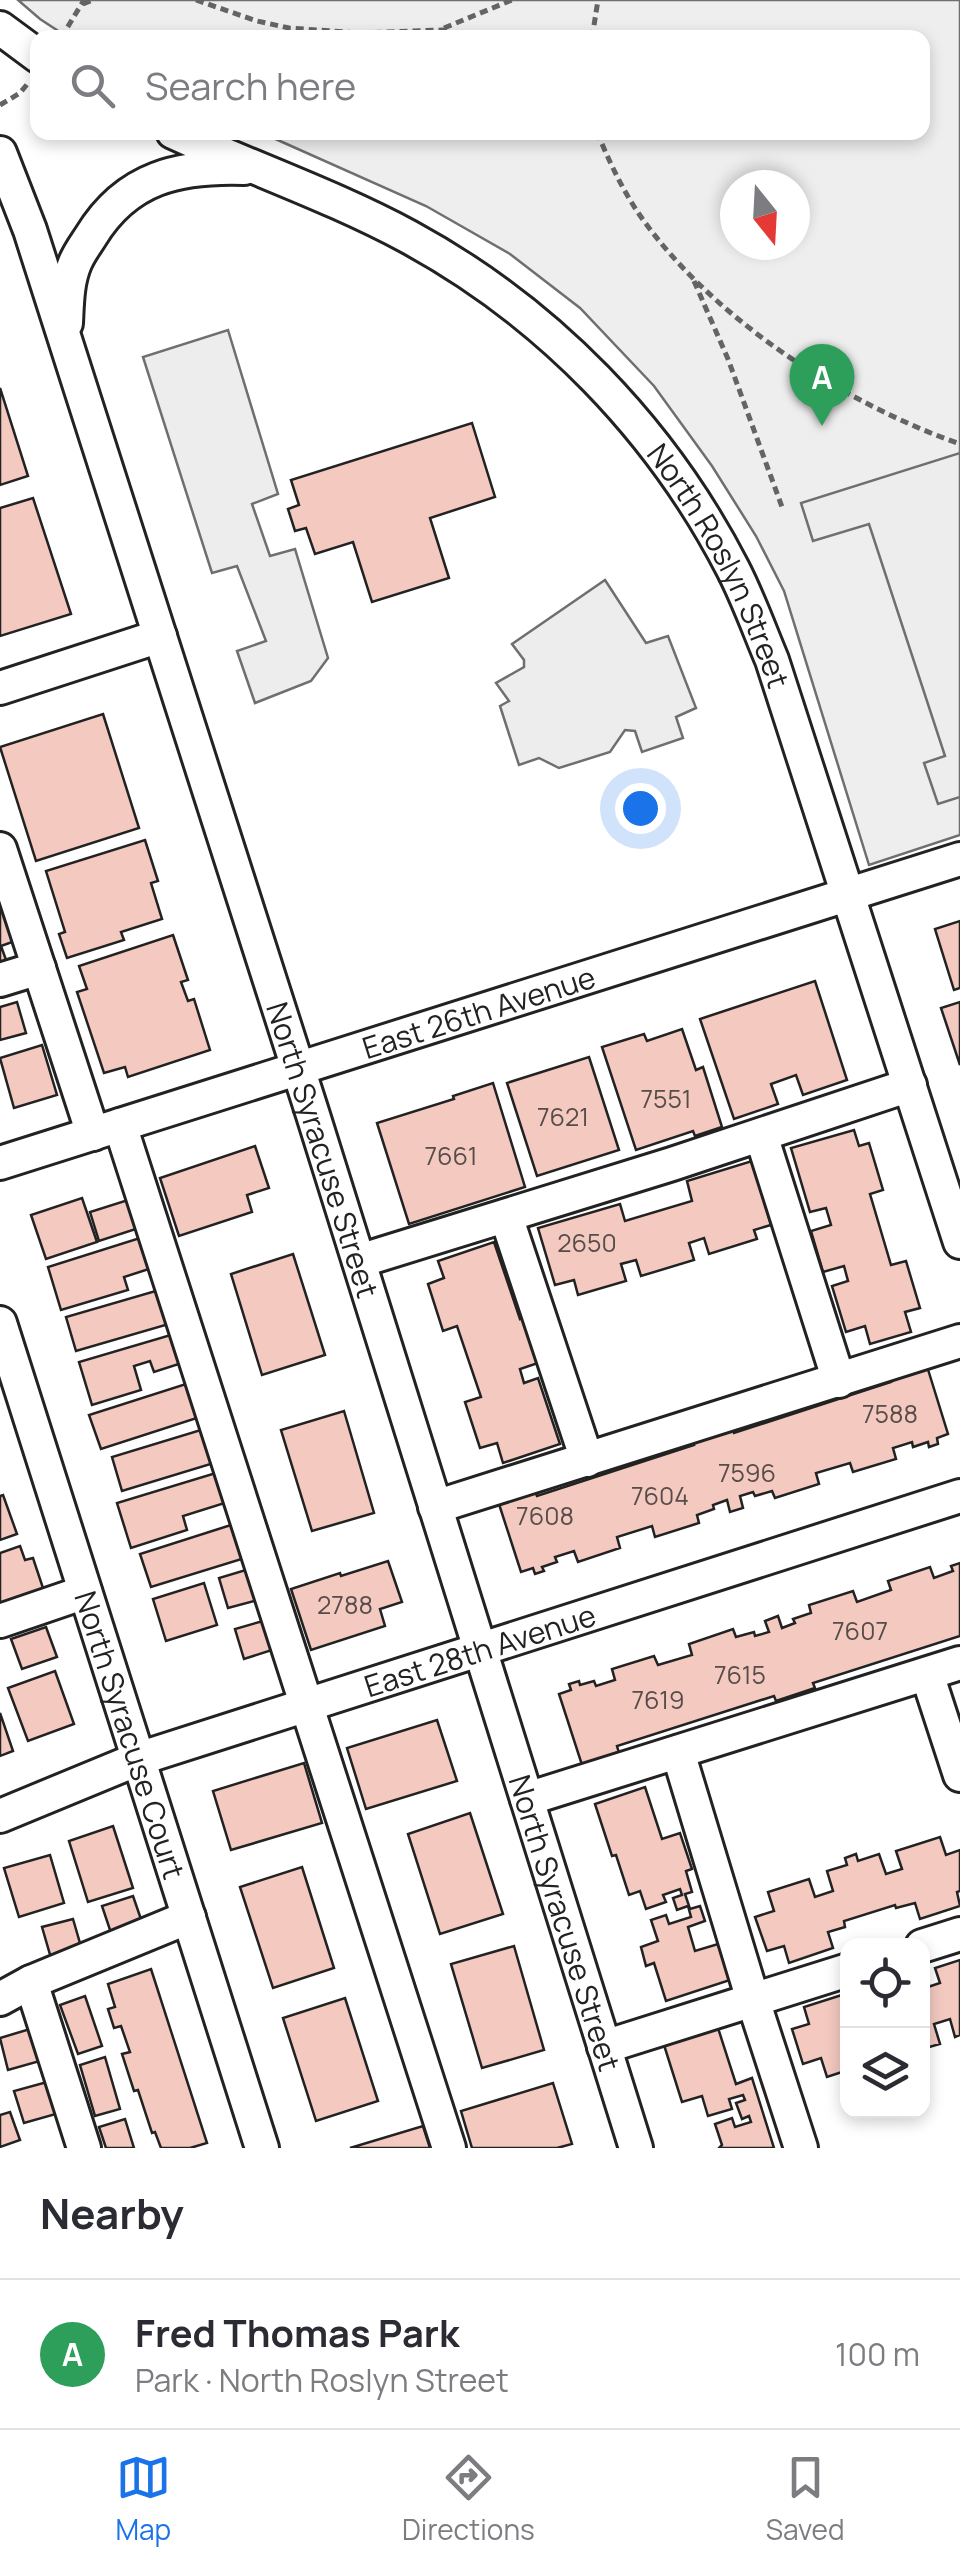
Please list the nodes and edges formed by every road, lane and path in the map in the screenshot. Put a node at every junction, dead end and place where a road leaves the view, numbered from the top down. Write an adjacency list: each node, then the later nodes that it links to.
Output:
1 (92, 0): 5 (path)
2 (196, 0): 8 (path)
3 (512, 0): 9 (path)
4 (598, 0): 10 (path)
5 (84, 2): 7 (path)
6 (0, 28): 11 (street)
7 (65, 30)
8 (310, 30)
9 (442, 30)
10 (593, 30)
11 (30, 61)
12 (30, 76): 13 (path)
13 (0, 105)
14 (192, 140): 17 (street, North Roslyn Street)
15 (601, 140): 18 (path)
16 (0, 154): 19 (street, North Syracuse Street)
17 (258, 168): 19 (street); 26 (street, North Roslyn Street)
18 (693, 278): 20 (path); 21 (path)
19 (65, 338): 22 (street, North Syracuse Street)
20 (960, 444)
21 (782, 507)
22 (160, 636): 23 (street); 29 (street, North Syracuse Street)
23 (0, 688)
24 (0, 849): 27 (street)
25 (960, 859): 26 (street, East 26th Avenue)
26 (849, 895): 29 (street, East 26th Avenue); 30 (street, North Roslyn Street)
27 (39, 968): 28 (street); 31 (street)
28 (0, 980)
29 (298, 1068): 31 (street, East 26th Avenue); 36 (street, North Syracuse Street)
30 (910, 1085): 32 (street); 35 (street, North Roslyn Street)
31 (106, 1129): 33 (street, East 26th Avenue); 48 (street)
32 (760, 1135): 34 (street); 39 (street)
33 (0, 1163)
34 (506, 1216): 36 (street); 40 (street)
35 (960, 1242)
36 (359, 1261): 42 (street, North Syracuse Street)
37 (0, 1323): 43 (street, North Syracuse Court)
38 (960, 1341): 39 (street)
39 (839, 1380): 40 (street)
40 (587, 1460): 42 (street)
41 (960, 1496): 45 (street, East 28th Avenue)
42 (435, 1507): 45 (street, North Syracuse Street)
43 (85, 1592): 44 (street); 50 (street, North Syracuse Court)
44 (0, 1622)
45 (480, 1648): 48 (street, East 28th Avenue); 52 (street, North Syracuse Street)
46 (960, 1663): 47 (street)
47 (927, 1674): 49 (street); 51 (street)
48 (307, 1704): 50 (street, East 28th Avenue); 64 (street)
49 (678, 1752): 52 (street); 60 (street)
50 (138, 1759): 53 (street, East 28th Avenue); 54 (street, North Syracuse Court)
51 (960, 1775)
52 (527, 1798): 61 (street, North Syracuse Street)
53 (0, 1816)
54 (189, 1917): 58 (street); 63 (street, North Syracuse Court)
55 (960, 1934): 56 (street)
56 (930, 1943)
57 (840, 1973): 60 (street)
58 (31, 1982): 59 (street); 62 (street)
59 (0, 1998)
60 (753, 2000): 61 (street); 66 (street)
61 (604, 2048): 65 (street, North Syracuse Street)
62 (84, 2148)
63 (262, 2148)
64 (449, 2148)
65 (636, 2148)
66 (801, 2148)

